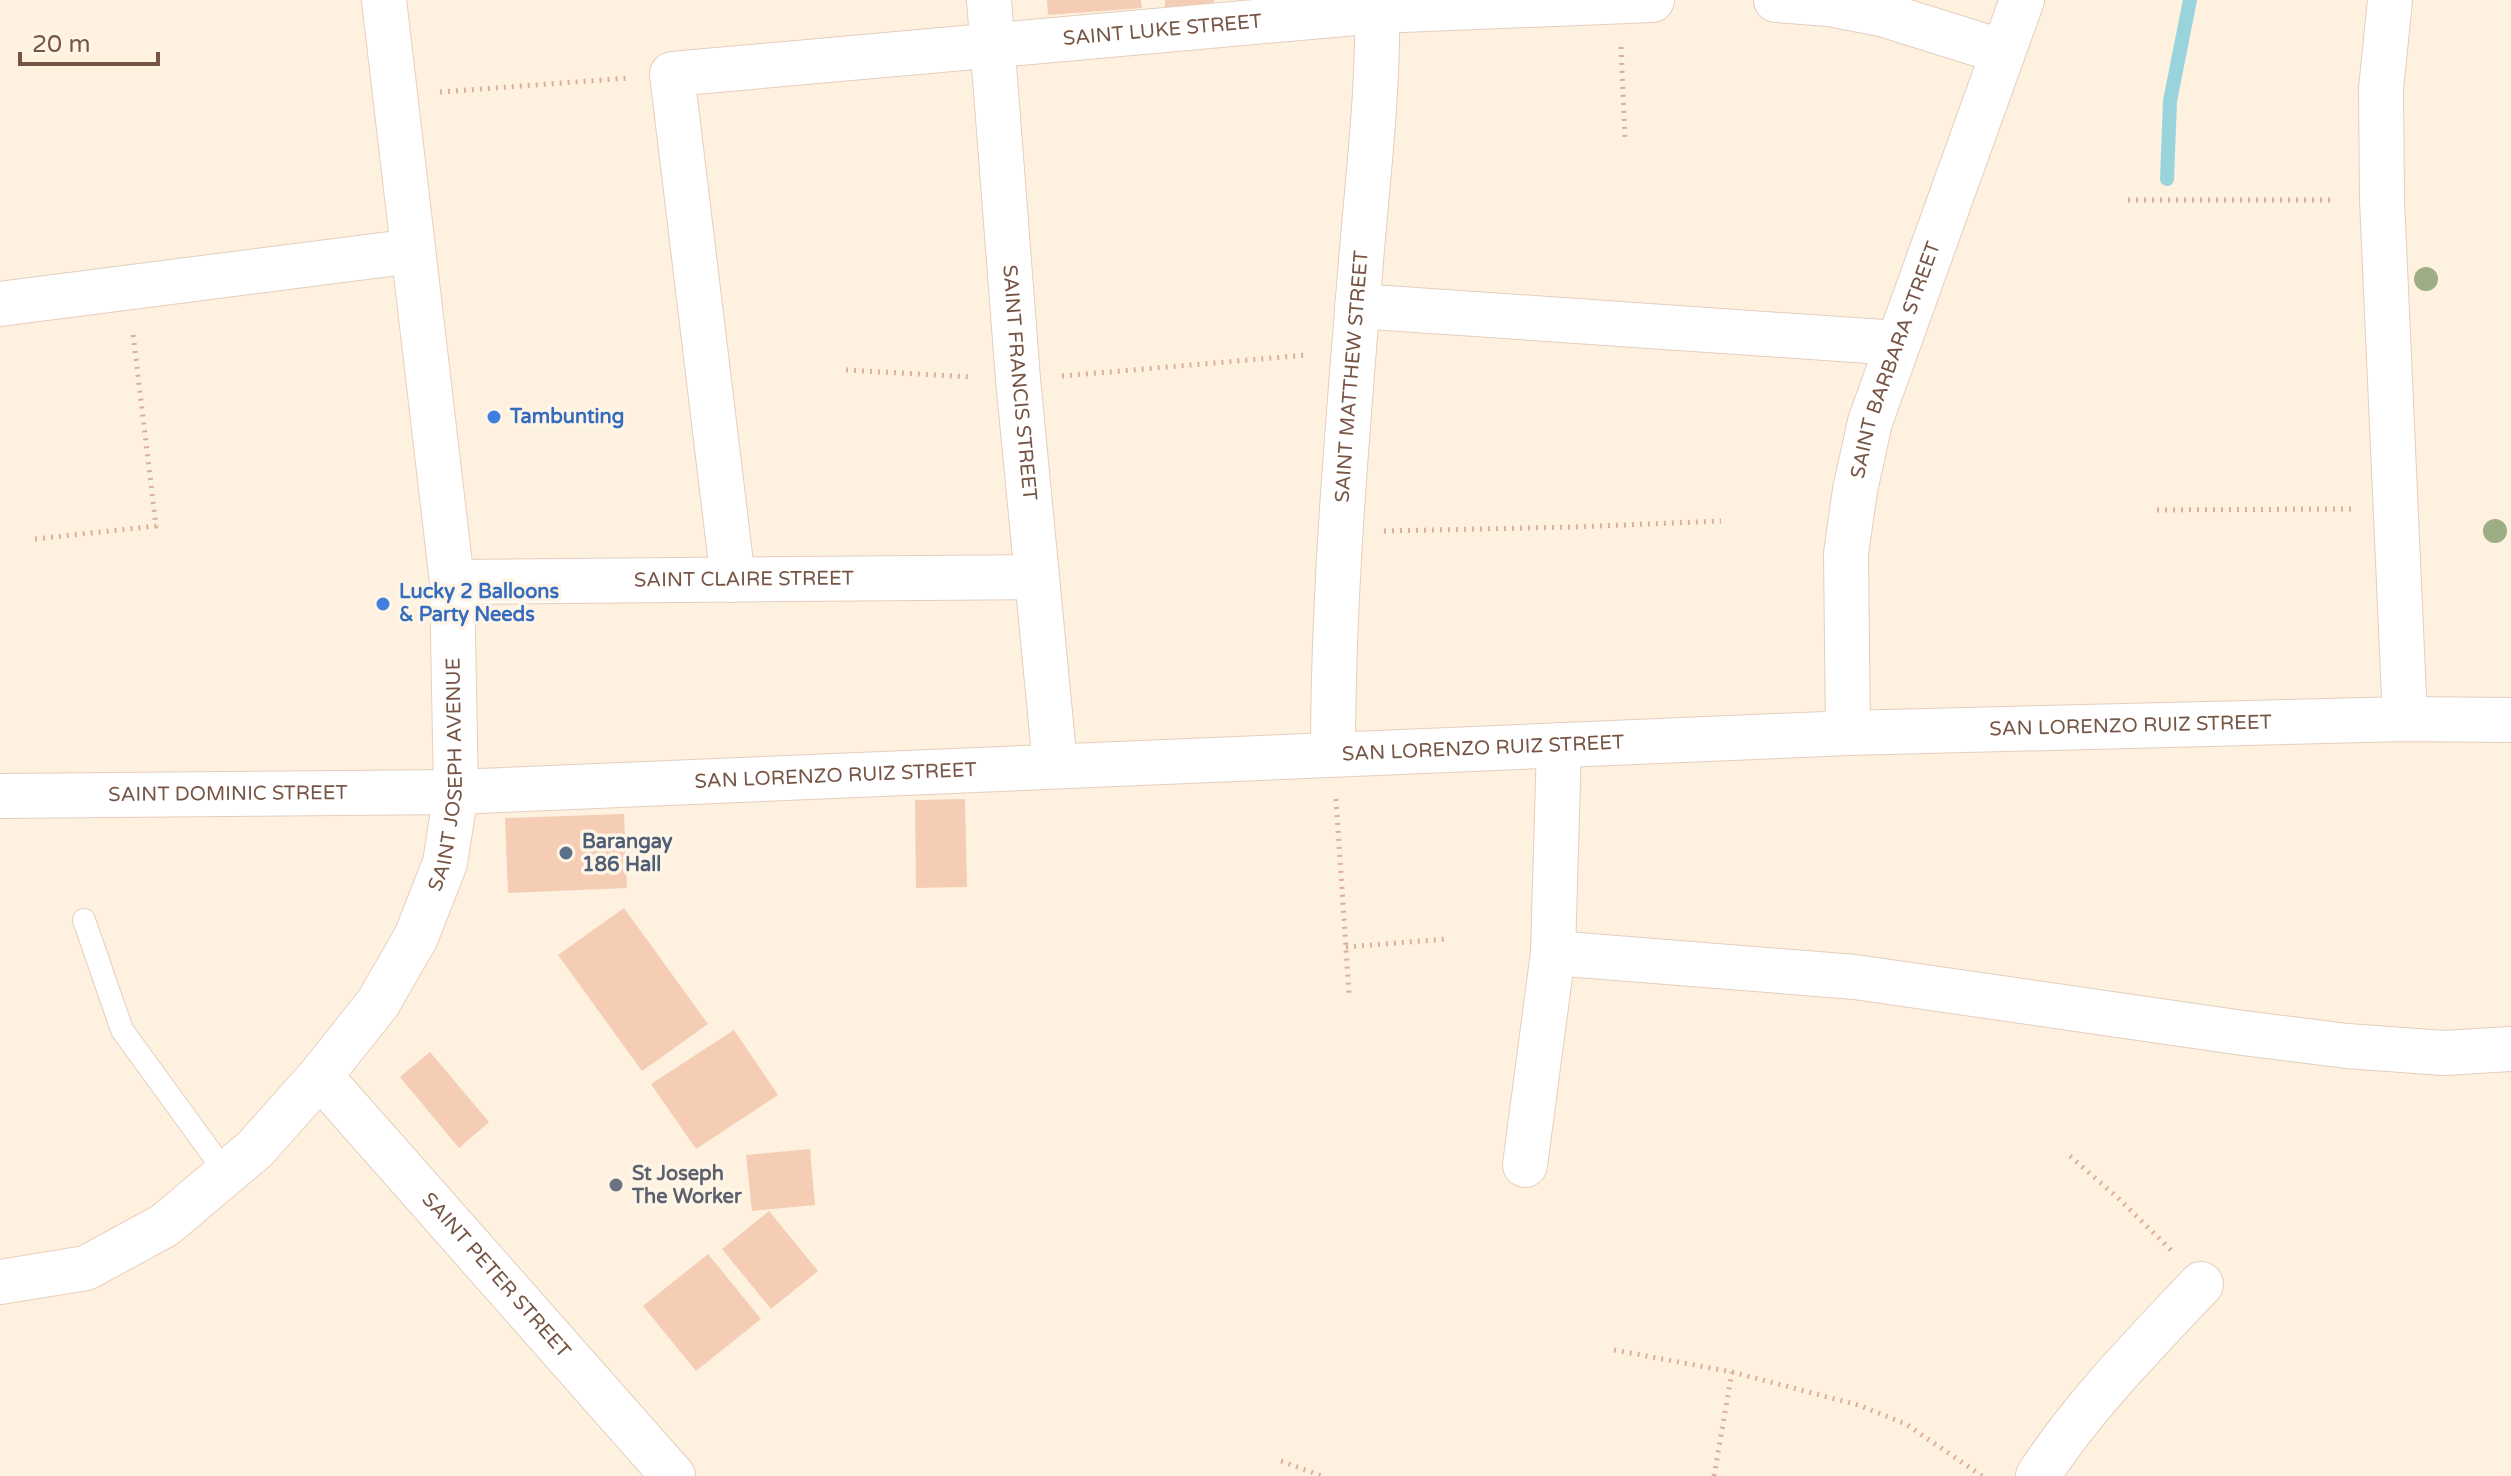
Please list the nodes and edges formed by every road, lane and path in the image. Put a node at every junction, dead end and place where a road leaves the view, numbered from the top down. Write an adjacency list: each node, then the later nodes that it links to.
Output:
1 (384, 0): 12 (street, SAINT JOSEPH AVENUE)
2 (989, 0): 9 (street, SAINT FRANCIS STREET)
3 (1605, 0): 4 (street, SAINT LUKE STREET); 8 (street, SAINT LUKE STREET); 13 (path)
4 (1652, 0)
5 (1776, 0): 10 (street)
6 (2022, 0): 10 (street, SAINT BARBARA STREET)
7 (2390, 0): 15 (street)
8 (1378, 5): 9 (street, SAINT LUKE STREET); 19 (street, SAINT MATTHEW STREET)
9 (991, 46): 11 (street, SAINT LUKE STREET); 23 (street, SAINT FRANCIS STREET)
10 (2003, 52): 20 (street, SAINT BARBARA STREET)
11 (672, 74): 12 (path); 30 (street)
12 (395, 96): 16 (street, SAINT JOSEPH AVENUE)
13 (1625, 139)
14 (2128, 200): 15 (path)
15 (2382, 200): 24 (street)
16 (413, 251): 17 (street); 31 (street, SAINT JOSEPH AVENUE)
17 (128, 288): 18 (street); 28 (path)
18 (0, 304)
19 (1357, 306): 20 (street); 21 (street, SAINT MATTHEW STREET)
20 (1898, 343): 34 (street, SAINT BARBARA STREET)
21 (1354, 352): 23 (path); 27 (street, SAINT MATTHEW STREET)
22 (846, 370): 23 (path)
23 (1018, 379): 29 (street, SAINT FRANCIS STREET)
24 (2395, 509): 25 (path); 32 (street)
25 (2157, 510)
26 (1721, 521): 27 (path)
27 (1340, 533): 36 (street, SAINT MATTHEW STREET)
28 (35, 539)
29 (1036, 577): 30 (street, SAINT CLAIRE STREET); 37 (street, SAINT FRANCIS STREET)
30 (733, 580): 31 (street, SAINT CLAIRE STREET)
31 (452, 582): 38 (street, SAINT JOSEPH AVENUE)
32 (2405, 719): 33 (street, SAN LORENZO RUIZ STREET); 34 (street, SAN LORENZO RUIZ STREET)
33 (2511, 720)
34 (1848, 733): 35 (street, SAN LORENZO RUIZ STREET)
35 (1559, 745): 36 (street, SAN LORENZO RUIZ STREET); 43 (street)
36 (1333, 754): 37 (street, SAN LORENZO RUIZ STREET); 42 (path)
37 (1055, 765): 38 (street, SAN LORENZO RUIZ STREET)
38 (456, 792): 39 (street, SAINT DOMINIC STREET); 46 (street, SAINT JOSEPH AVENUE)
39 (0, 796)
40 (84, 920): 49 (lane)
41 (1446, 939): 42 (path)
42 (1346, 947): 44 (path)
43 (1553, 953): 45 (street); 48 (street)
44 (1349, 993)
45 (2511, 1049)
46 (320, 1076): 49 (street, SAINT JOSEPH AVENUE); 55 (street, SAINT PETER STREET)
47 (2070, 1156): 51 (path)
48 (1525, 1165)
49 (226, 1173): 50 (street, SAINT JOSEPH AVENUE)
50 (0, 1282)
51 (2201, 1284): 59 (street)
52 (1614, 1350): 53 (path)
53 (1732, 1372): 57 (path); 58 (path)
54 (1281, 1461): 56 (path)
55 (673, 1476)
56 (1322, 1476)
57 (1714, 1476)
58 (1982, 1476)
59 (2038, 1476)

